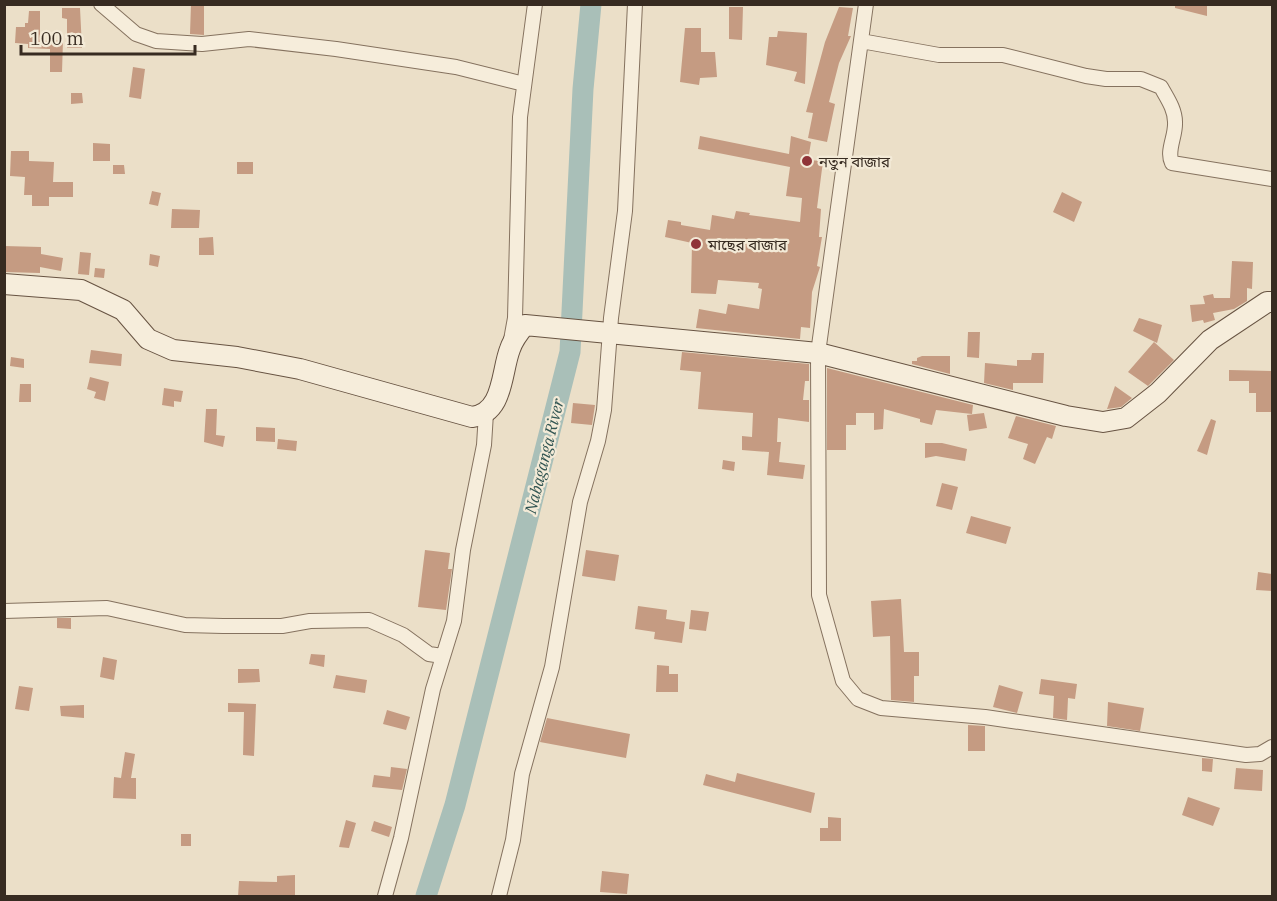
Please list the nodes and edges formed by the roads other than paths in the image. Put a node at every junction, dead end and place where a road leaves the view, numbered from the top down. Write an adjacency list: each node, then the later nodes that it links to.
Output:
1 (101, 4): 6 (street)
2 (535, 4): 6 (street)
3 (635, 4): 10 (street)
4 (866, 4): 5 (street)
5 (861, 41): 7 (street); 12 (street)
6 (524, 84): 11 (street)
7 (1272, 178)
8 (4, 284): 13 (main road)
9 (1272, 302): 12 (main road)
10 (602, 331): 11 (main road); 12 (main road); 18 (street)
11 (510, 347): 13 (main road)
12 (818, 353): 16 (street)
13 (486, 413): 15 (street)
14 (4, 610): 15 (street)
15 (442, 656): 17 (street)
16 (1272, 747)
17 (385, 897)
18 (499, 897)

